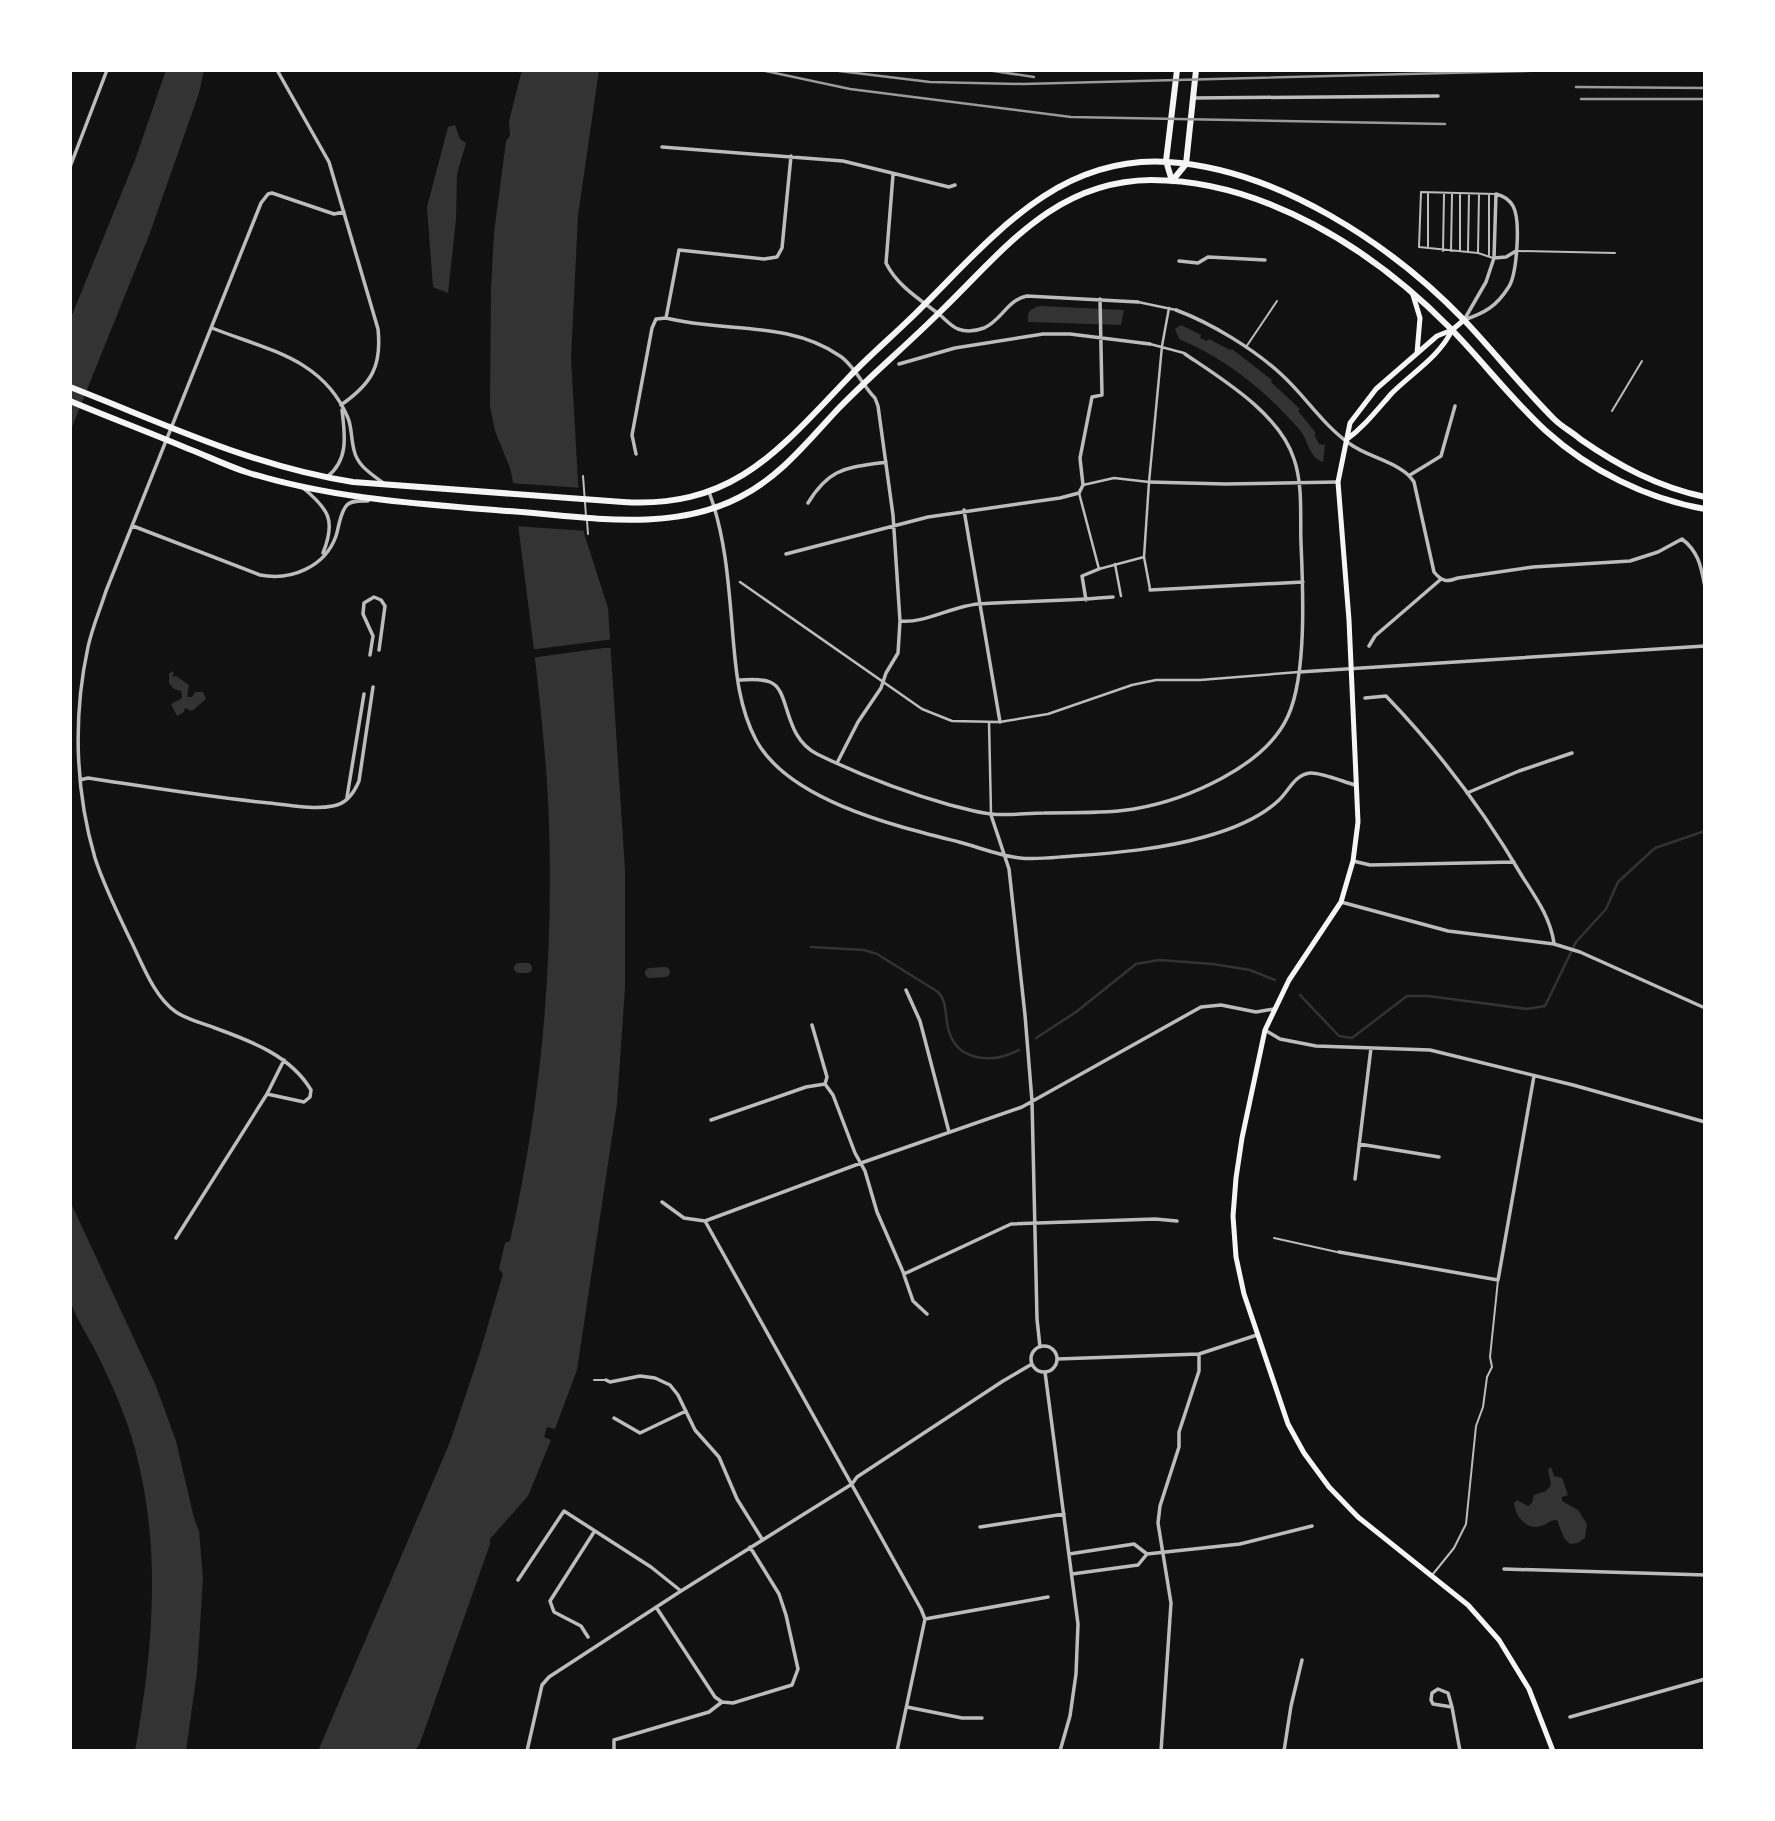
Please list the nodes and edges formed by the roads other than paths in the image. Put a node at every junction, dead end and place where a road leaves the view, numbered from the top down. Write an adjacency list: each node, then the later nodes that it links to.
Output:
1 (107, 70): 12 (street)
2 (277, 70): 25 (street)
3 (1177, 70): 10 (main road)
4 (1196, 70): 6 (main road)
5 (1438, 96): 6 (street)
6 (1194, 98): 11 (main road)
7 (662, 146): 8 (street)
8 (791, 156): 14 (street); 46 (street)
9 (1705, 157): 13 (street)
10 (1166, 162): 11 (main road); 15 (main road); 42 (main road)
11 (1186, 164): 15 (main road); 47 (main road)
12 (70, 167)
13 (1705, 167)
14 (893, 175): 16 (street); 42 (street)
15 (1172, 181): 38 (main road); 45 (main road)
16 (955, 185)
17 (1428, 192): 18 (lane); 26 (lane); 26 (lane)
18 (1444, 193): 19 (lane); 27 (lane)
19 (1452, 193): 20 (lane); 29 (lane)
20 (1460, 193): 21 (lane); 30 (lane)
21 (1469, 193): 22 (lane); 31 (lane)
22 (1479, 194): 23 (lane); 32 (lane)
23 (1489, 194): 24 (lane); 34 (lane)
24 (1496, 194): 28 (street); 35 (street)
25 (344, 212): 48 (street); 62 (street)
26 (1428, 249): 27 (lane)
27 (1443, 251): 29 (lane)
28 (1517, 251): 33 (lane); 35 (street); 47 (street)
29 (1451, 252): 30 (lane)
30 (1460, 252): 31 (lane)
31 (1468, 252): 32 (lane)
32 (1478, 253): 34 (lane)
33 (1615, 253)
34 (1489, 255): 35 (lane)
35 (1494, 258): 47 (street)
36 (1265, 260): 37 (street)
37 (1179, 261)
38 (1413, 295): 49 (main road); 54 (main road)
39 (1100, 301): 40 (street); 45 (street); 50 (street)
40 (1138, 302): 43 (street)
41 (1277, 302): 53 (lane)
42 (926, 304): 45 (street); 58 (main road)
43 (1169, 308): 44 (street); 52 (street)
44 (1176, 310): 53 (street)
45 (939, 314): 59 (main road)
46 (666, 318): 58 (street); 66 (street)
47 (1464, 320): 49 (main road); 79 (main road)
48 (212, 328): 62 (street); 86 (street)
49 (1452, 330): 54 (main road); 65 (main road); 84 (main road)
50 (1101, 337): 51 (street); 57 (street); 75 (street)
51 (1150, 344): 52 (street)
52 (1162, 346): 55 (street); 71 (street)
53 (1245, 348): 65 (street)
54 (1417, 353): 65 (main road)
55 (1185, 354): 73 (street)
56 (1642, 361): 64 (lane)
57 (899, 364)
58 (853, 372): 59 (street); 77 (main road)
59 (863, 384): 67 (street); 82 (main road)
60 (70, 387): 70 (main road)
61 (70, 401): 76 (main road)
62 (341, 405): 70 (street); 74 (street)
63 (1455, 406): 68 (street)
64 (1612, 411)
65 (1346, 441): 68 (street); 72 (main road)
66 (636, 454)
67 (886, 462): 81 (street); 85 (street)
68 (1410, 475): 93 (street)
69 (583, 476): 87 (lane)
70 (326, 477): 74 (main road)
71 (1149, 482): 73 (street); 75 (street); 90 (street)
72 (1338, 482): 73 (street); 107 (main road)
73 (1298, 483): 95 (street)
74 (384, 484): 77 (main road)
75 (1083, 485): 78 (street)
76 (301, 486): 80 (main road); 89 (street)
77 (709, 492): 82 (street)
78 (1079, 493): 83 (street); 92 (street)
79 (1705, 497)
80 (373, 500): 82 (main road); 89 (street)
81 (808, 503)
82 (715, 508): 109 (street)
83 (964, 510): 85 (street); 101 (street)
84 (1703, 510)
85 (893, 524): 88 (street); 102 (street)
86 (133, 526): 89 (street); 118 (street)
87 (588, 534)
88 (786, 554)
89 (323, 555)
90 (1144, 557): 91 (street); 97 (street)
91 (1115, 564): 92 (street); 98 (street)
92 (1099, 569): 100 (street)
93 (1440, 580): 96 (street); 103 (street)
94 (740, 582): 110 (street)
95 (1303, 582): 97 (street); 108 (street)
96 (1705, 587)
97 (1150, 590)
98 (1121, 596)
99 (1113, 597): 100 (street)
100 (1086, 600): 101 (street)
101 (979, 604): 102 (street); 115 (street)
102 (900, 621): 110 (street)
103 (1369, 646)
104 (1705, 646): 107 (street)
105 (379, 650): 106 (street)
106 (370, 655)
107 (1351, 668): 108 (street); 119 (main road)
108 (1299, 672): 115 (street); 122 (street)
109 (738, 680): 117 (street); 123 (street)
110 (884, 681): 114 (street); 117 (street)
111 (373, 687): 121 (street)
112 (364, 694): 121 (street)
113 (1365, 698): 120 (street)
114 (989, 722): 115 (street); 122 (street)
115 (1000, 722)
116 (1572, 753): 120 (street)
117 (838, 763): 122 (street)
118 (80, 780): 121 (street); 134 (street)
119 (1355, 785): 123 (street); 124 (main road)
120 (1467, 793): 125 (street)
121 (347, 799)
122 (991, 814): 123 (street)
123 (1003, 854): 138 (street)
124 (1353, 861): 125 (street); 126 (main road)
125 (1514, 862): 127 (street)
126 (1340, 902): 127 (street); 130 (main road)
127 (1554, 944): 129 (street)
128 (906, 990): 141 (street)
129 (1705, 1008)
130 (1274, 1009): 132 (main road); 138 (street)
131 (812, 1025): 136 (street)
132 (1265, 1030): 133 (street); 156 (main road)
133 (1371, 1048): 135 (street); 142 (street)
134 (284, 1060): 137 (street); 137 (street)
135 (1534, 1076): 140 (street); 154 (street)
136 (825, 1084): 139 (street); 144 (street)
137 (267, 1094): 150 (street)
138 (1032, 1101): 141 (street); 149 (street)
139 (711, 1120)
140 (1705, 1122)
141 (949, 1132): 144 (street)
142 (1359, 1144): 143 (street); 145 (street)
143 (1439, 1157)
144 (861, 1163): 147 (street); 153 (street)
145 (1355, 1180)
146 (662, 1202): 147 (street)
147 (705, 1221): 166 (street)
148 (1177, 1221): 149 (street)
149 (1034, 1222): 153 (street); 157 (street)
150 (176, 1238)
151 (1274, 1238): 152 (lane)
152 (1339, 1252): 154 (street)
153 (904, 1274): 155 (street)
154 (1498, 1280): 178 (lane)
155 (927, 1314)
156 (1257, 1335): 158 (street); 178 (main road)
157 (1040, 1347): 159 (street); 160 (street)
158 (1199, 1354): 159 (street); 174 (street)
159 (1057, 1359): 161 (street)
160 (1032, 1364): 161 (street); 166 (street)
161 (1045, 1372): 167 (street)
162 (594, 1380): 163 (lane)
163 (606, 1380): 164 (street)
164 (685, 1411): 165 (street); 171 (street)
165 (614, 1418)
166 (852, 1484): 171 (street); 184 (street)
167 (1064, 1514): 169 (street); 173 (street)
168 (1312, 1526): 174 (street)
169 (980, 1527)
170 (594, 1532): 180 (street); 181 (street); 185 (street)
171 (762, 1539): 172 (street)
172 (750, 1547): 181 (street); 188 (street)
173 (1069, 1553): 175 (street); 177 (street)
174 (1163, 1553): 175 (street); 197 (street)
175 (1147, 1554): 177 (street)
176 (1504, 1569): 179 (street)
177 (1072, 1574): 196 (street)
178 (1433, 1575): 200 (main road)
179 (1705, 1575)
180 (518, 1580)
181 (681, 1591): 183 (street)
182 (1048, 1597): 184 (street)
183 (656, 1607): 188 (street); 193 (street)
184 (925, 1619): 189 (street)
185 (589, 1637)
186 (1301, 1660): 198 (street)
187 (1705, 1679): 191 (street)
188 (722, 1702): 194 (street)
189 (907, 1707): 192 (street); 195 (street)
190 (1452, 1707): 190 (street); 199 (street)
191 (1570, 1717)
192 (982, 1718)
193 (527, 1751)
194 (614, 1751)
195 (897, 1751)
196 (1060, 1751)
197 (1161, 1751)
198 (1284, 1751)
199 (1460, 1751)
200 (1553, 1751)

